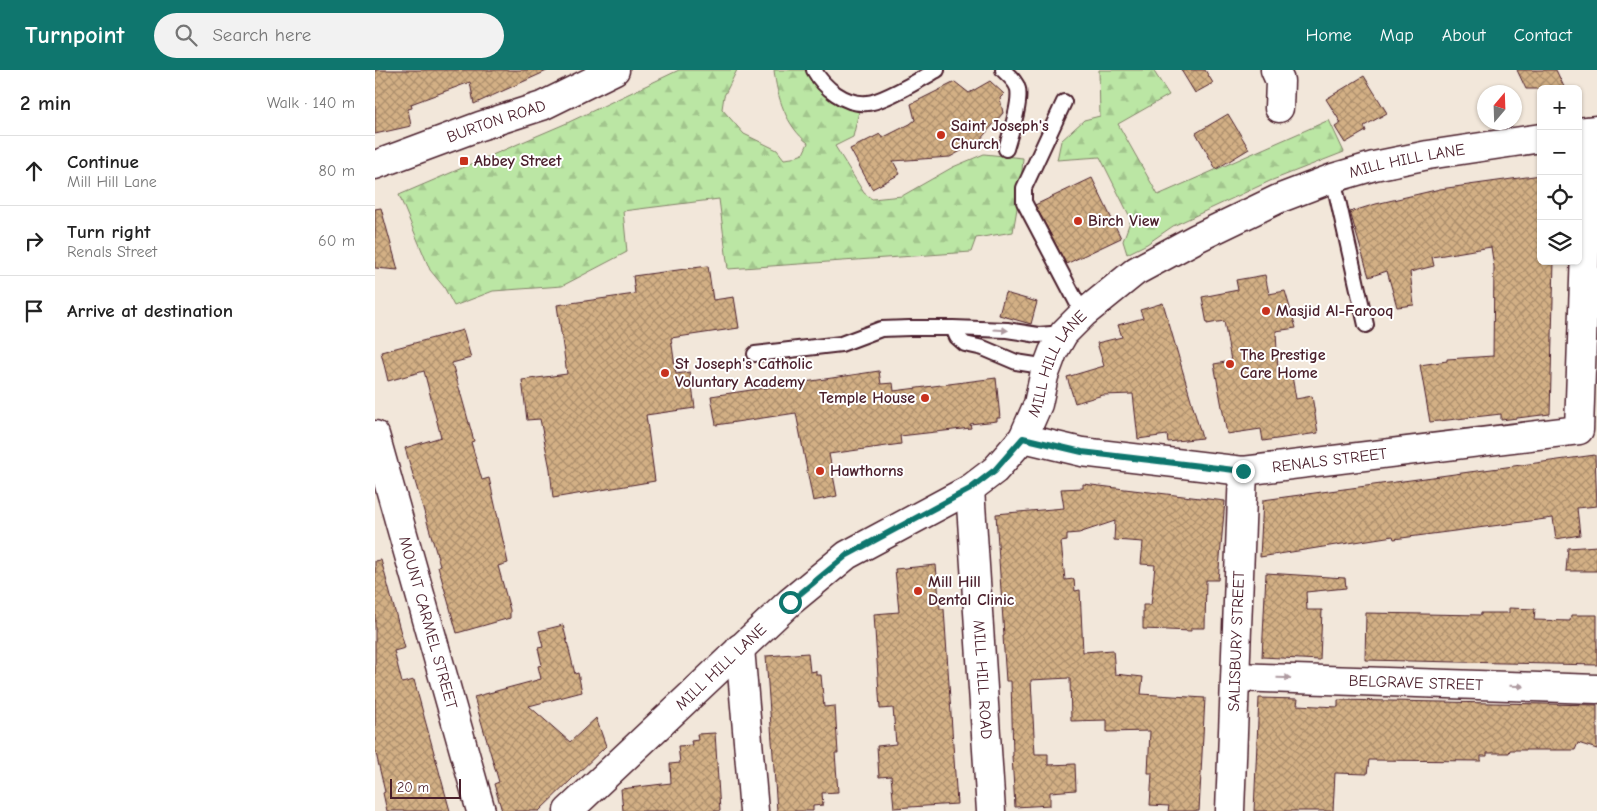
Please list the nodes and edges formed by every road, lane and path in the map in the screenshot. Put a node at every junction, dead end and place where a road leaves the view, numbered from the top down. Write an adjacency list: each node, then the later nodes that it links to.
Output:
1 (615, 70): 11 (street, BURTON ROAD)
2 (814, 70): 3 (lane)
3 (937, 70)
4 (1003, 70): 10 (lane)
5 (1275, 70): 7 (street)
6 (1064, 102): 13 (lane)
7 (1279, 108)
8 (1588, 131): 21 (street, RENALS STREET)
9 (1537, 139): 12 (street, MILL HILL LANE)
10 (1006, 149)
11 (375, 165)
12 (1333, 178): 13 (street, MILL HILL LANE); 14 (lane)
13 (1083, 314): 16 (street, MILL HILL LANE)
14 (1366, 325)
15 (953, 328): 16 (lane, one-way to 16); 17 (lane); 18 (lane)
16 (1064, 333): 18 (street, MILL HILL LANE)
17 (755, 354)
18 (1048, 367): 20 (street, MILL HILL LANE)
19 (375, 435): 26 (street, MOUNT CARMEL STREET)
20 (1023, 438): 21 (street, RENALS STREET); 22 (street, MILL HILL LANE)
21 (1243, 471): 24 (street, SALISBURY STREET)
22 (970, 489): 23 (street, MILL HILL LANE); 29 (street, MILL HILL ROAD)
23 (740, 648): 27 (street, MILL HILL LANE); 28 (street)
24 (1236, 677): 25 (street, BELGRAVE STREET, one-way to 25); 30 (street, SALISBURY STREET)
25 (1597, 689)
26 (481, 811)
27 (568, 811)
28 (754, 811)
29 (991, 811)
30 (1230, 811)

